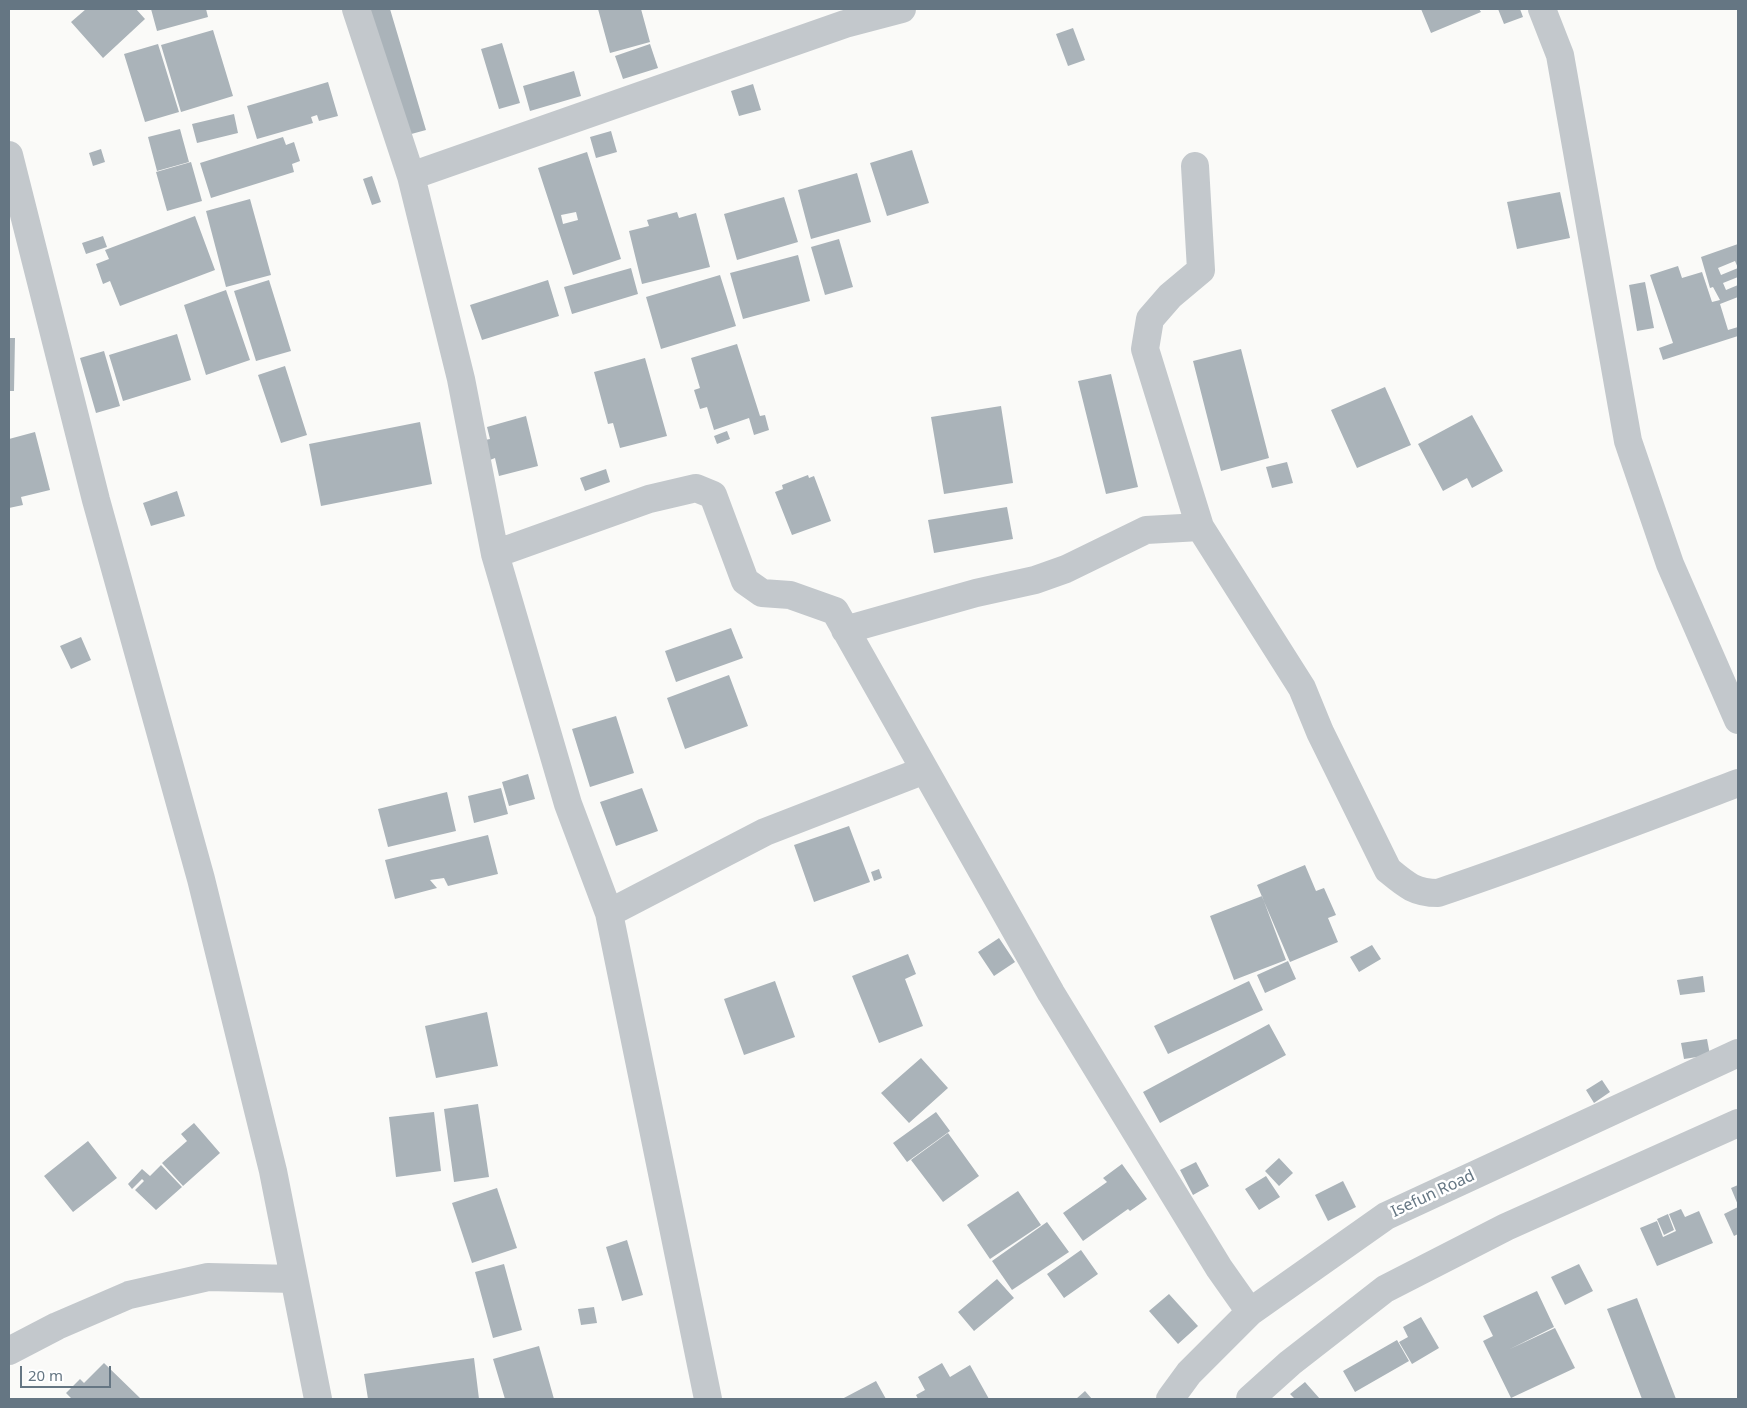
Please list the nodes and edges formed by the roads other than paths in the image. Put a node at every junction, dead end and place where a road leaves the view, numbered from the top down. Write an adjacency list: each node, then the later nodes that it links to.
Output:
1 (356, 9): 7 (street)
2 (902, 9): 4 (street)
3 (1542, 9): 11 (street)
4 (842, 17): 7 (street)
5 (9, 155): 17 (street)
6 (1195, 166): 8 (street)
7 (411, 176): 9 (street)
8 (1200, 527): 10 (street); 13 (street)
9 (495, 554): 10 (street); 14 (street)
10 (845, 630): 12 (street)
11 (1738, 720)
12 (925, 770): 14 (street); 18 (street)
13 (1738, 783)
14 (609, 913): 21 (street)
15 (1738, 1053): 18 (street, Isefun Road)
16 (1738, 1123): 23 (street)
17 (294, 1279): 19 (street); 20 (street)
18 (1250, 1312): 22 (street, Isefun Road)
19 (9, 1351)
20 (318, 1399)
21 (708, 1399)
22 (1170, 1399)
23 (1250, 1399)

